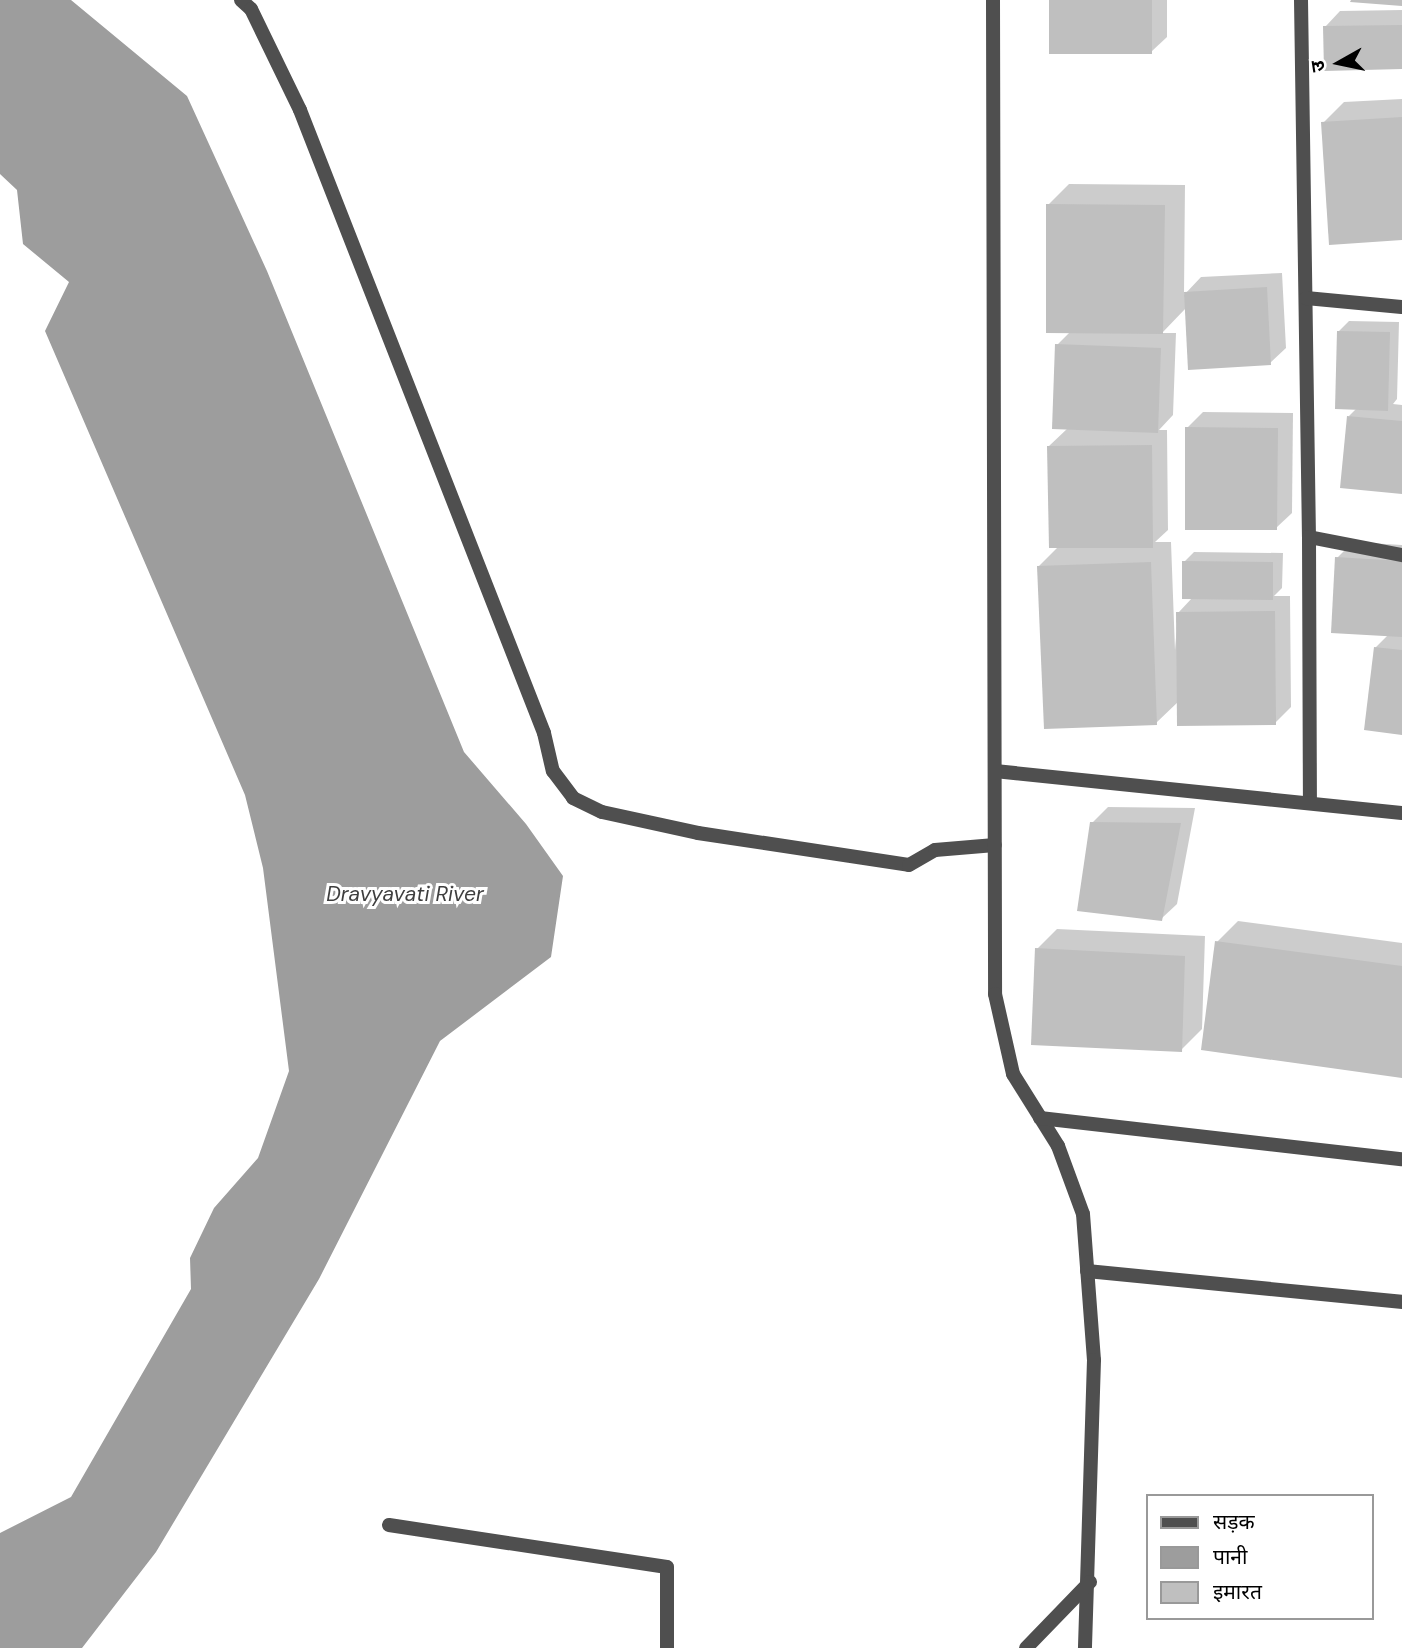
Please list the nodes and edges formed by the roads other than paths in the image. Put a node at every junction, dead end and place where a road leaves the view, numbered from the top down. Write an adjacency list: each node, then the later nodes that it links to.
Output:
1 (241, 0): 11 (street)
2 (993, 0): 8 (street)
3 (1301, 0): 4 (street)
4 (1306, 298): 5 (street); 6 (street)
5 (1402, 307)
6 (1309, 537): 7 (street); 9 (street)
7 (1402, 555)
8 (995, 771): 9 (street); 11 (street)
9 (1310, 803): 10 (street)
10 (1402, 813)
11 (995, 845): 12 (street)
12 (1040, 1118): 13 (street); 14 (street)
13 (1402, 1159)
14 (1087, 1271): 15 (street); 17 (street)
15 (1402, 1302)
16 (389, 1525): 18 (street)
17 (1090, 1582): 19 (street); 20 (street)
18 (667, 1648)
19 (1026, 1648)
20 (1085, 1648)

